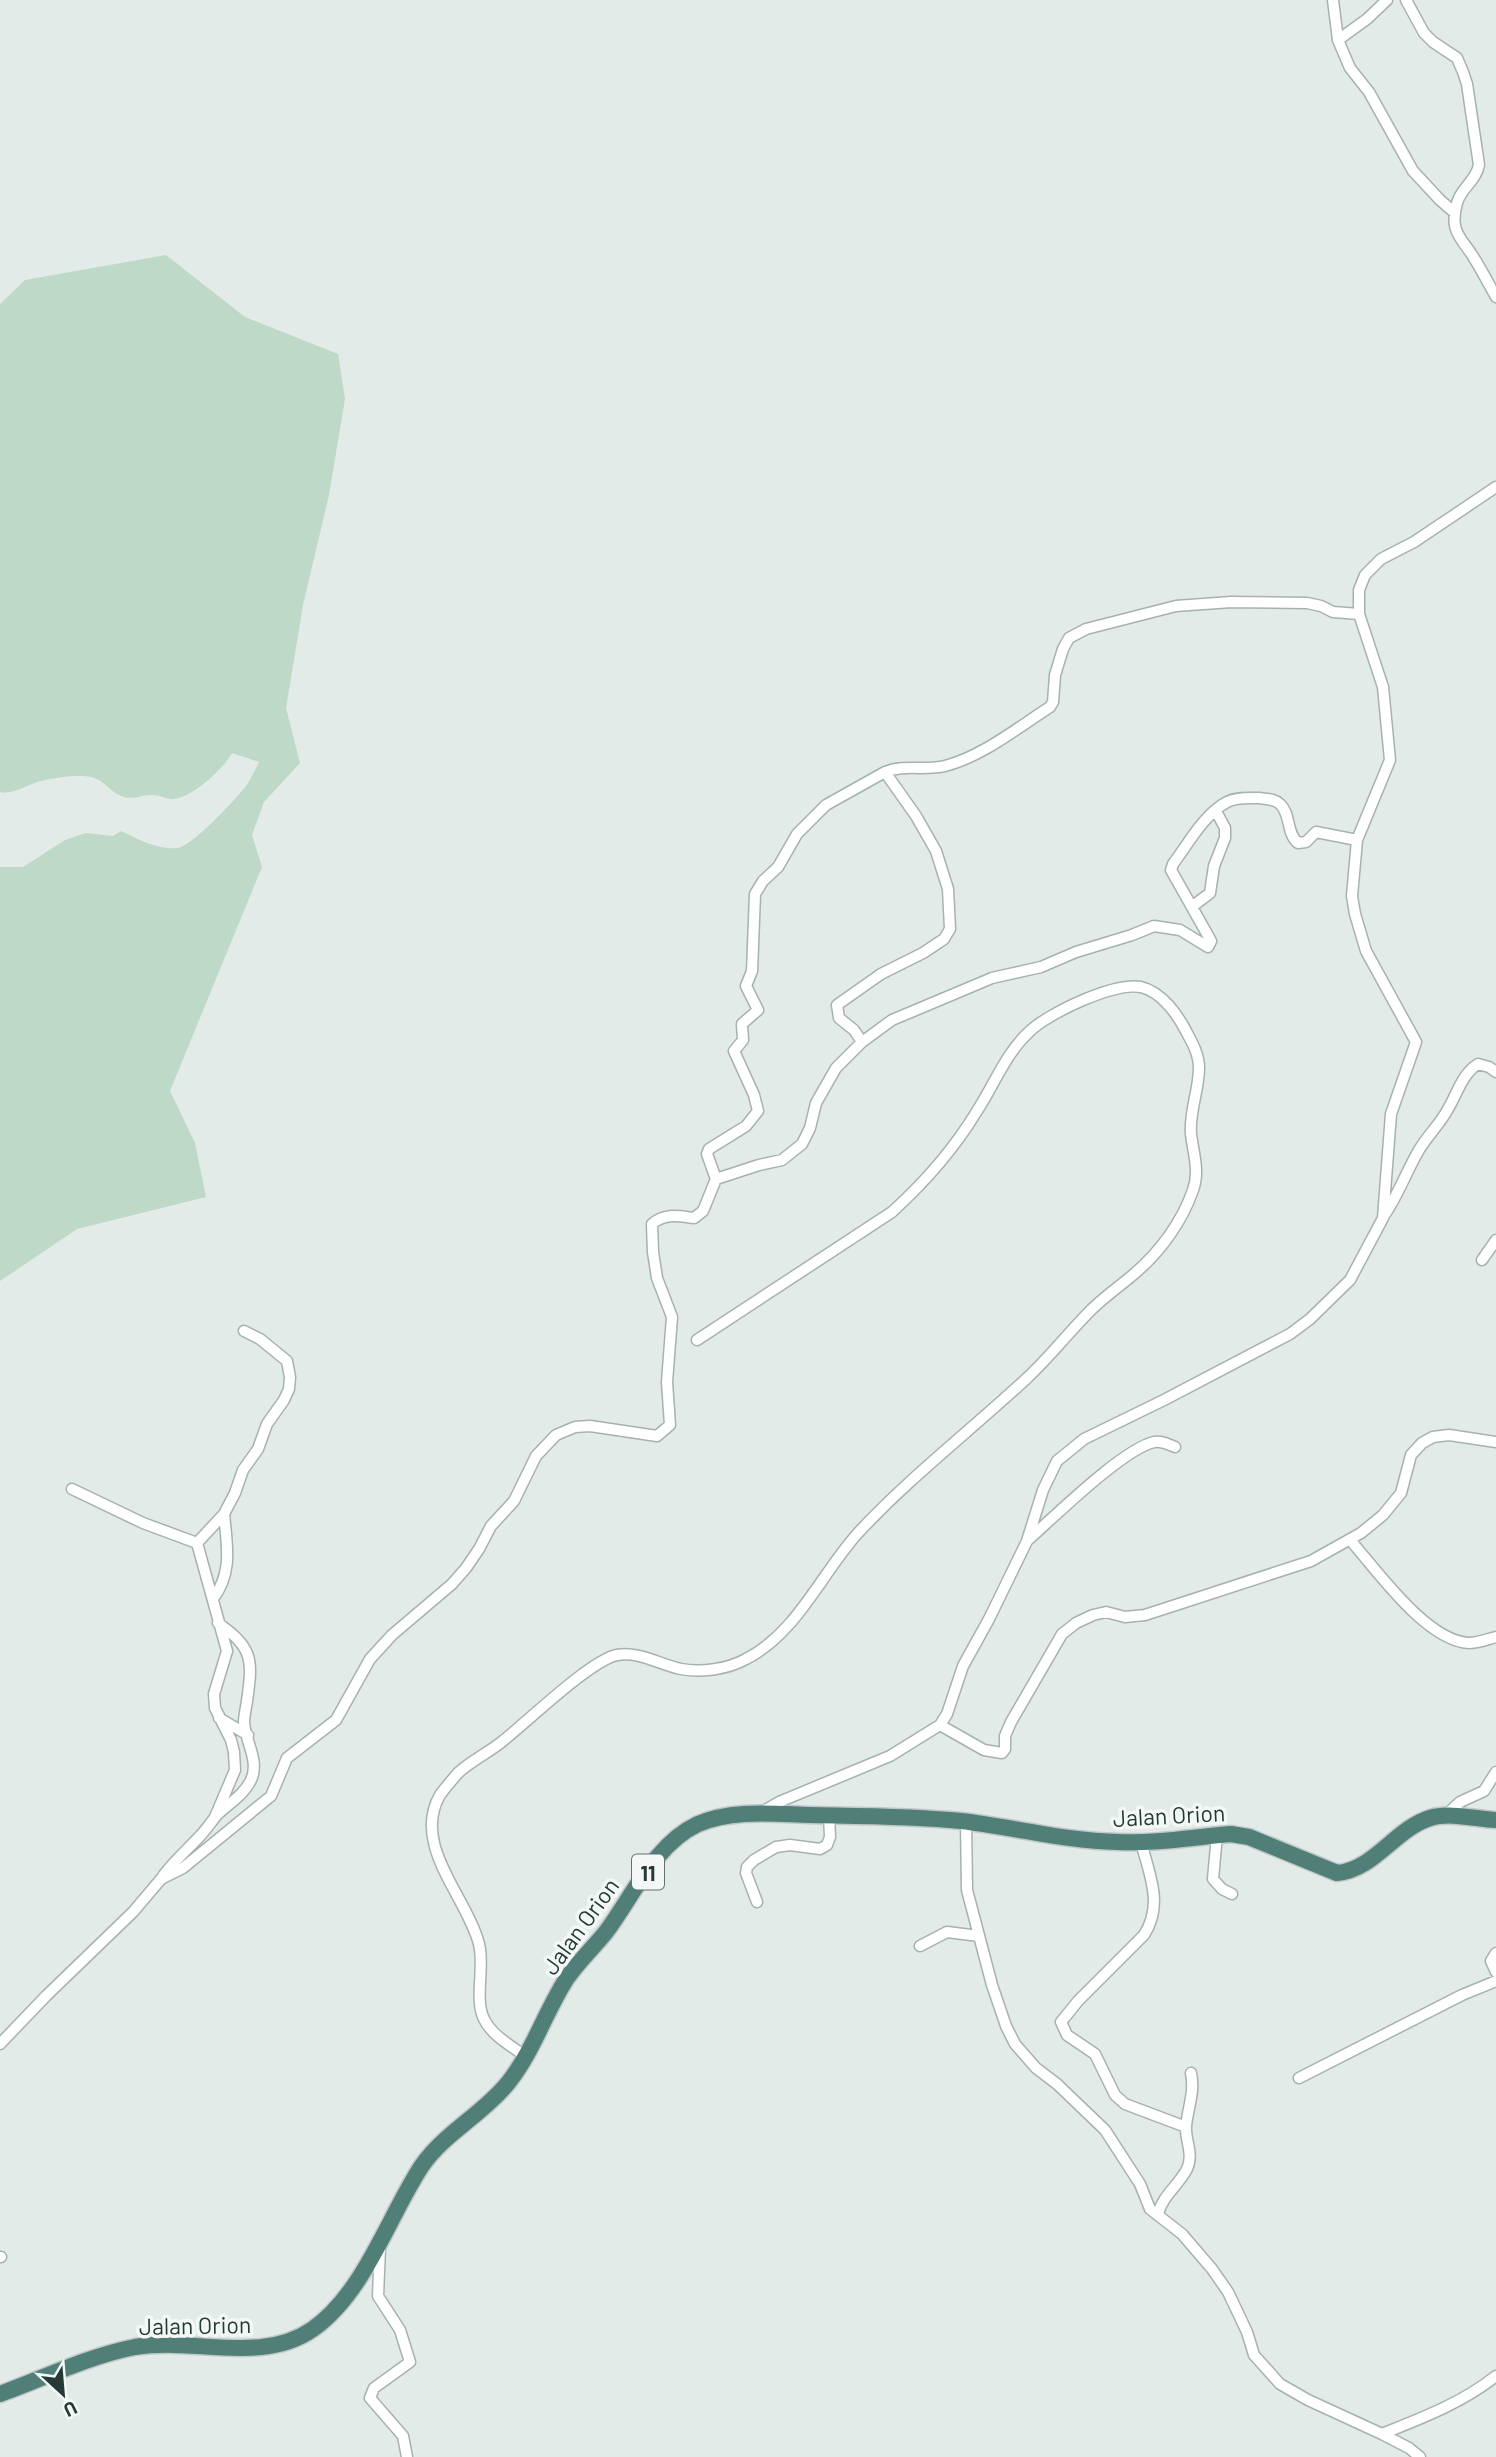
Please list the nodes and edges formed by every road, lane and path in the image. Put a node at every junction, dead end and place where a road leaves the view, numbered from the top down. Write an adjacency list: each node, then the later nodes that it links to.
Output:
1 (1334, 0): 4 (street)
2 (1387, 0): 4 (street)
3 (1406, 0): 5 (street)
4 (1338, 40): 5 (street)
5 (1455, 213): 6 (street)
6 (1496, 297)
7 (1496, 487): 8 (street)
8 (1359, 614): 9 (street); 11 (street)
9 (885, 772): 13 (street); 15 (street)
10 (1216, 811): 11 (street); 12 (street); 12 (street)
11 (1357, 839): 16 (street)
12 (1193, 905): 13 (street)
13 (862, 1042): 15 (street)
14 (1496, 1072): 16 (street)
15 (716, 1180): 43 (street)
16 (1383, 1218): 26 (street)
17 (1496, 1240): 18 (street)
18 (1482, 1260)
19 (244, 1331): 24 (street)
20 (697, 1340): 52 (street)
21 (1496, 1443): 25 (street)
22 (1175, 1447): 26 (street)
23 (72, 1489): 27 (street)
24 (224, 1514): 27 (street); 28 (street)
25 (1350, 1540): 30 (street); 32 (street)
26 (1027, 1541): 32 (street)
27 (197, 1543): 28 (street)
28 (214, 1599): 29 (street)
29 (218, 1623): 31 (street); 33 (street)
30 (1496, 1637)
31 (219, 1717): 33 (street); 38 (street)
32 (940, 1725): 35 (street)
33 (248, 1735): 38 (street)
34 (1496, 1772): 37 (street)
35 (760, 1813): 36 (highway, Jalan Orion / 11); 52 (highway, Jalan Orion / 11)
36 (829, 1815): 40 (highway, Jalan Orion / 11); 45 (street)
37 (1445, 1815): 39 (highway, Jalan Orion / 11); 41 (highway, Jalan Orion / 11)
38 (215, 1817): 43 (street)
39 (1496, 1819)
40 (965, 1821): 42 (highway, Jalan Orion / 11); 46 (street)
41 (1217, 1835): 42 (highway, Jalan Orion / 11); 44 (street)
42 (1141, 1842): 55 (street)
43 (161, 1879): 51 (street)
44 (1232, 1894)
45 (757, 1902)
46 (979, 1936): 47 (street); 56 (street)
47 (920, 1946)
48 (1496, 1952): 49 (street)
49 (1496, 1972)
50 (1496, 1981): 54 (street)
51 (0, 2044)
52 (526, 2057): 57 (highway, Jalan Orion / 11)
53 (1191, 2073): 55 (street)
54 (1299, 2078)
55 (1186, 2127): 56 (street)
56 (1158, 2214): 60 (street)
57 (380, 2241): 59 (highway, Jalan Orion / 11); 61 (street)
58 (1496, 2376): 60 (street)
59 (0, 2395)
60 (1382, 2434): 62 (street)
61 (407, 2457)
62 (1419, 2457)

